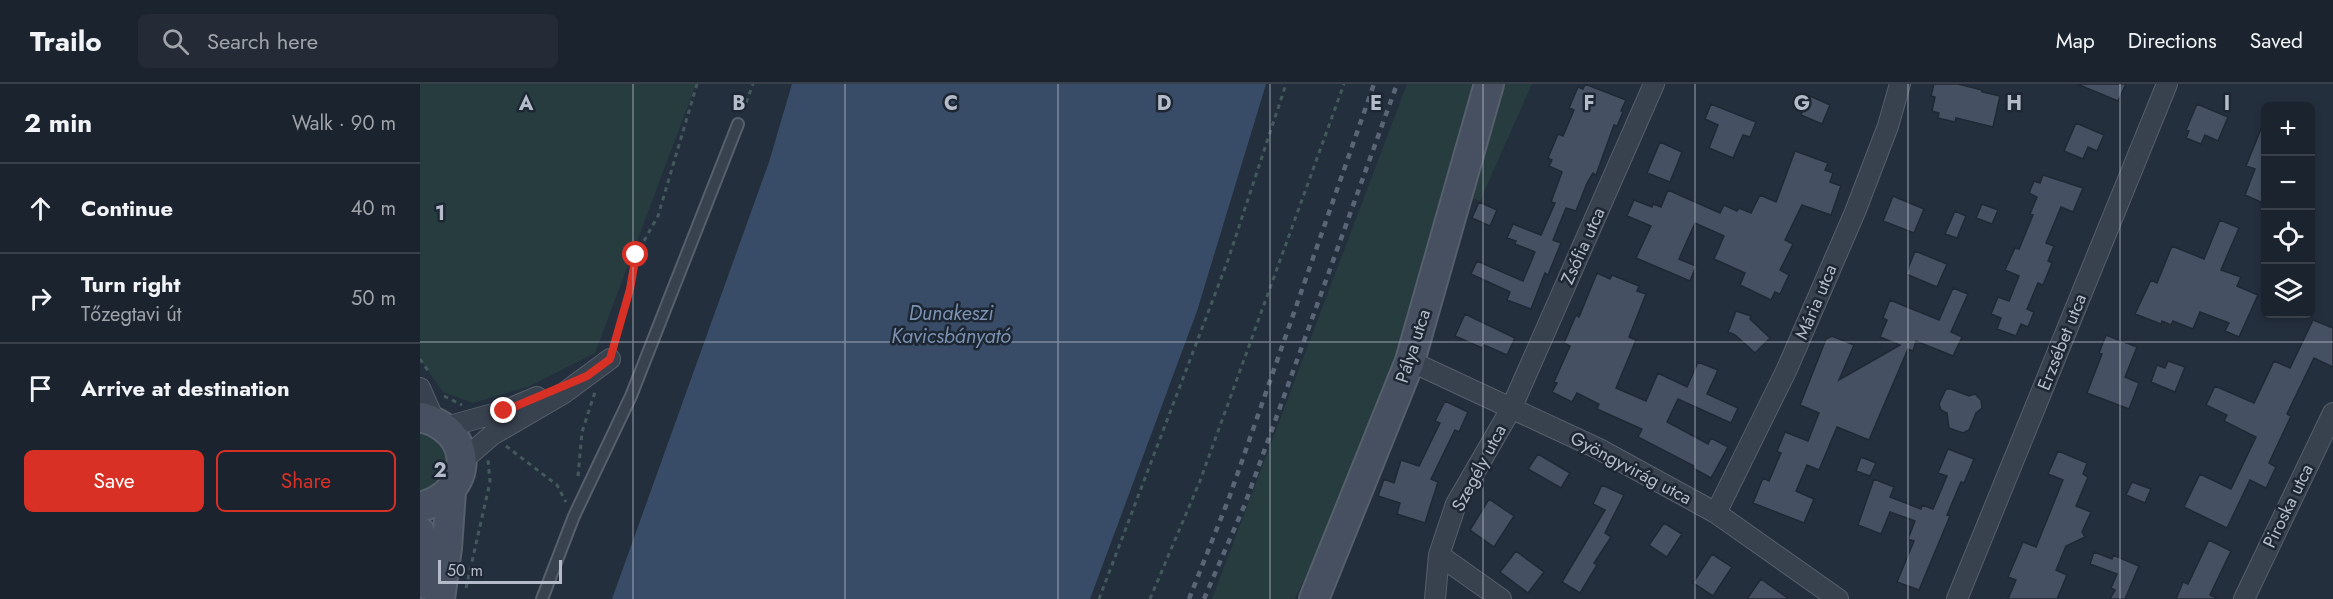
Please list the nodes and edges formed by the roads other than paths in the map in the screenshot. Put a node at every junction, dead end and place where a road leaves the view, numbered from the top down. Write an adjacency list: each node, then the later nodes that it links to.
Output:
1 (1489, 84): 7 (street, Pálya utca)
2 (1654, 84): 10 (street, Zsófia utca)
3 (1900, 84): 16 (street, Mária utca)
4 (2167, 84): 26 (street, Erzsébet utca)
5 (738, 124): 21 (lane)
6 (610, 359): 8 (street)
7 (1410, 362): 10 (street, Gyöngyvirág utca); 22 (street, Pálya utca)
8 (592, 383): 12 (street); 13 (street)
9 (420, 388): 12 (street)
10 (1511, 409): 16 (street, Gyöngyvirág utca); 18 (street, Szegély utca)
11 (2333, 413): 27 (street, Piroska utca)
12 (433, 422): 13 (street)
13 (462, 461): 14 (street)
14 (451, 491): 15 (street); 20 (street)
15 (420, 507)
16 (1716, 513): 25 (street, Gyöngyvirág utca)
17 (420, 532): 19 (street)
18 (1439, 555): 23 (street, Szegély utca); 24 (street)
19 (426, 599)
20 (440, 599)
21 (542, 599)
22 (1314, 599)
23 (1435, 599)
24 (1501, 599)
25 (1838, 599)
26 (1957, 599)
27 (2244, 599)

